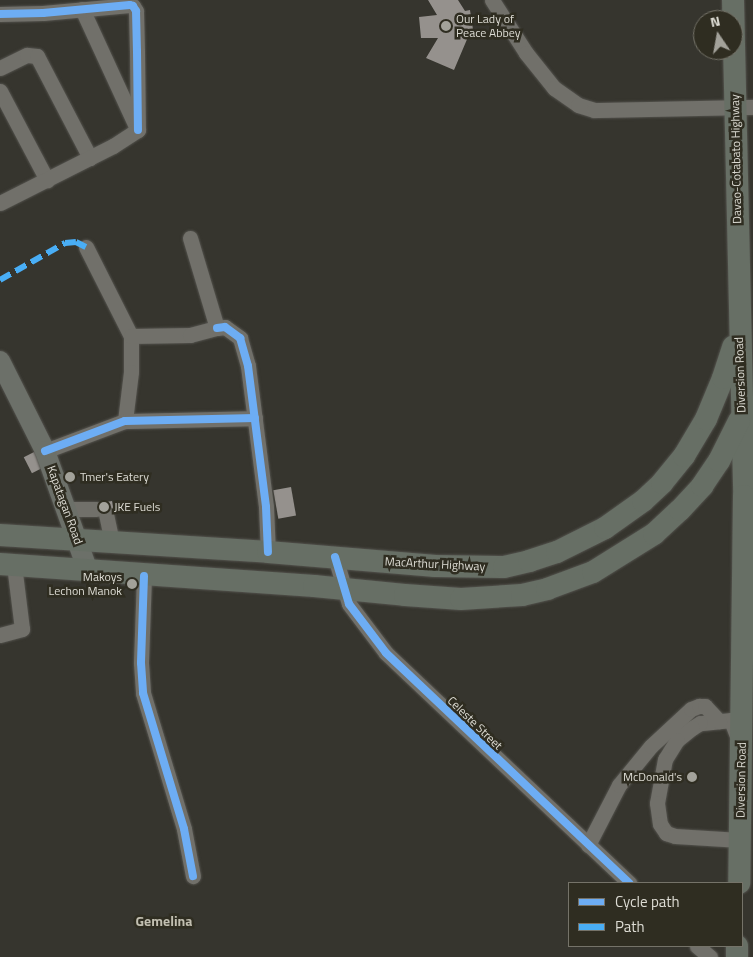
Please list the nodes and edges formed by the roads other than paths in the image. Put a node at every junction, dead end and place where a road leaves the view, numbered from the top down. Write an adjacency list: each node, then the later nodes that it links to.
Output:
1 (492, 0): 7 (street)
2 (732, 0): 7 (highway, Davao-Cotabato Highway)
3 (82, 9): 4 (street); 8 (street); 8 (street)
4 (0, 14)
5 (0, 68): 9 (street)
6 (0, 91): 10 (street)
7 (744, 107): 14 (highway, Davao-Cotabato Highway)
8 (138, 130): 9 (street)
9 (90, 158): 10 (street)
10 (47, 180): 11 (street)
11 (1, 202)
12 (190, 238): 15 (street)
13 (86, 247): 16 (street)
14 (738, 318): 20 (highway, Diversion Road); 30 (highway, MacArthur Highway)
15 (217, 328): 16 (street); 19 (street)
16 (130, 336): 21 (street)
17 (0, 361): 22 (main road, Kapatagan Road)
18 (753, 385): 20 (highway)
19 (255, 418): 21 (street); 29 (street)
20 (741, 418): 23 (highway); 24 (highway, Diversion Road)
21 (125, 421): 22 (street)
22 (45, 452): 25 (main road, Kapatagan Road)
23 (702, 486): 24 (highway); 34 (highway)
24 (744, 496): 37 (highway, Diversion Road)
25 (68, 509): 27 (main road, Kapatagan Road); 28 (street)
26 (0, 536): 27 (highway, MacArthur Highway)
27 (78, 540): 28 (highway, MacArthur Highway); 32 (main road, Kapatagan Road)
28 (112, 544): 29 (highway, MacArthur Highway)
29 (268, 552): 30 (highway, MacArthur Highway)
30 (335, 557): 34 (street, Celeste Street)
31 (7, 565): 32 (highway); 35 (street)
32 (88, 571): 33 (highway)
33 (144, 576): 34 (highway); 40 (street)
34 (344, 589): 39 (street, Celeste Street)
35 (0, 635)
36 (719, 721): 37 (street); 38 (street); 39 (street)
37 (741, 750): 38 (highway, Diversion Road)
38 (740, 840): 42 (highway, Diversion Road)
39 (588, 845): 41 (street, Celeste Street)
40 (193, 876)
41 (628, 882)
42 (739, 882)
43 (698, 947): 44 (street)
44 (710, 957)

